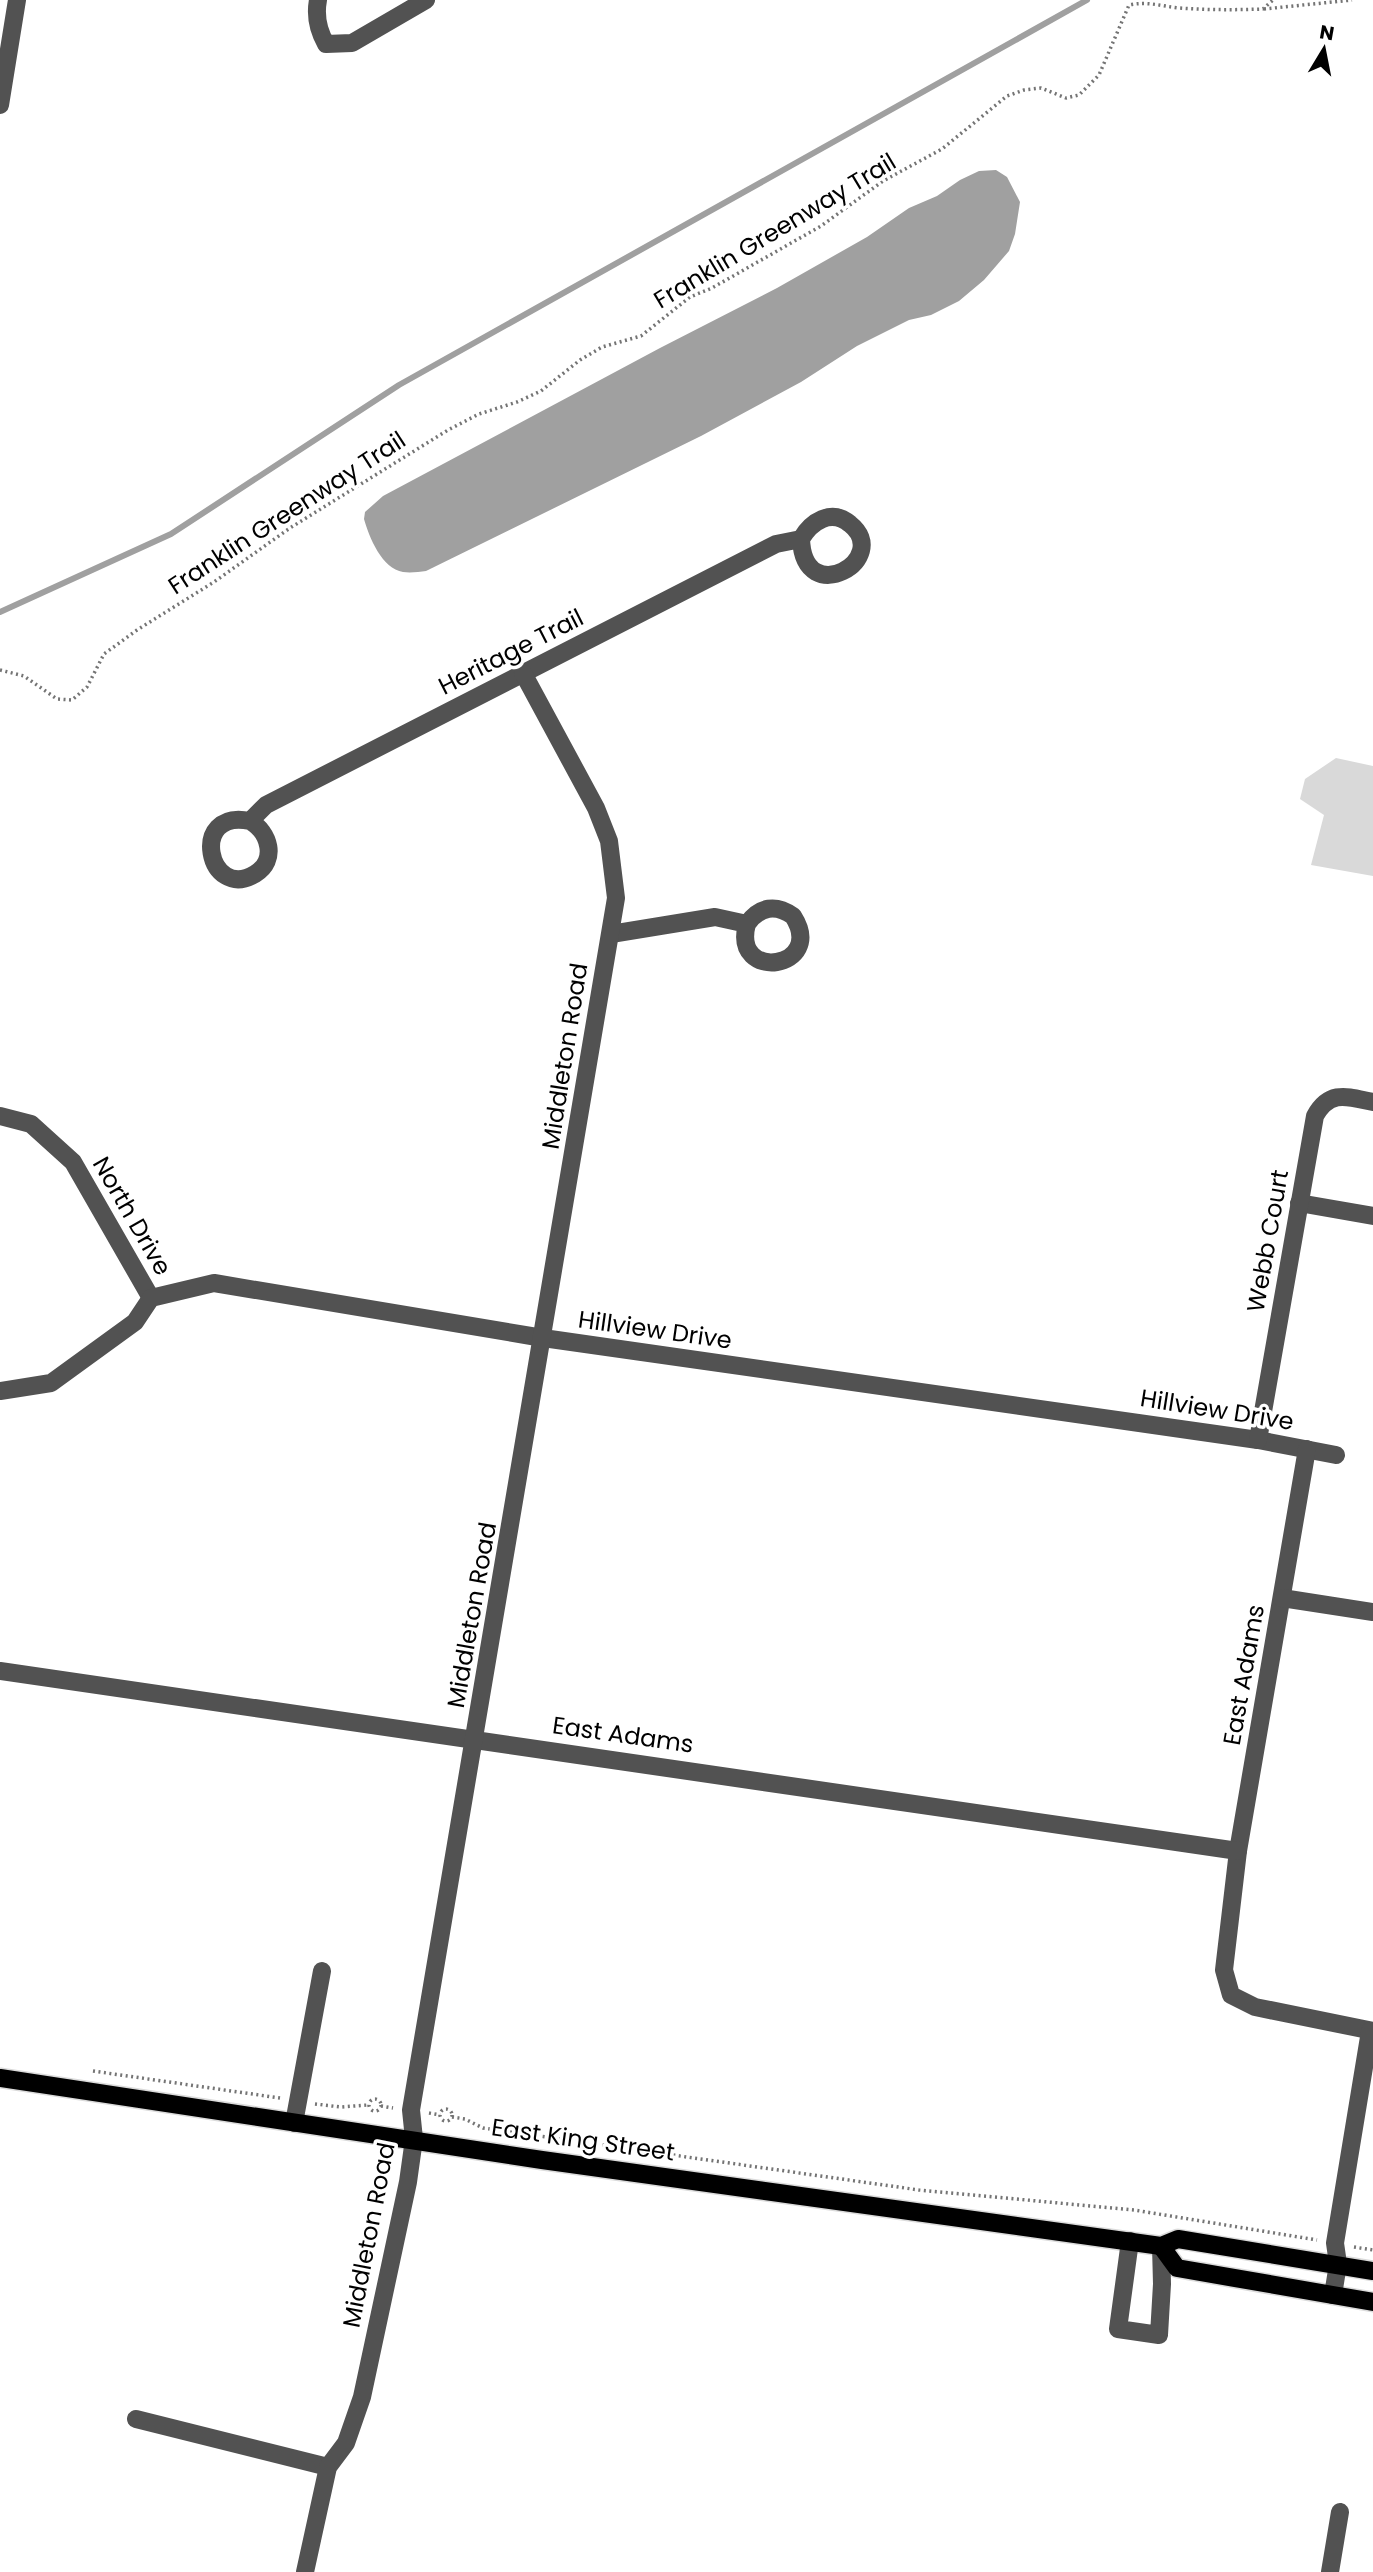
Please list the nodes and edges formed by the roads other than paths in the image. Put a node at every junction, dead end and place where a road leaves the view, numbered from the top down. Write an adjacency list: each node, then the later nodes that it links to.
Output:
1 (17, 0): 4 (street)
2 (318, 0): 3 (street)
3 (426, 0)
4 (0, 106)
5 (802, 540): 6 (street, Heritage Trail)
6 (523, 673): 7 (street, Heritage Trail); 9 (street, Middleton Road)
7 (250, 821)
8 (747, 924): 9 (street)
9 (611, 934): 15 (street, Middleton Road)
10 (1373, 1102): 12 (street, Webb Court)
11 (0, 1116): 14 (street, North Drive)
12 (1299, 1203): 13 (street); 17 (street, Webb Court)
13 (1373, 1216)
14 (151, 1298): 15 (street, Hillview Drive); 16 (street)
15 (543, 1338): 17 (street, Hillview Drive); 23 (street, Middleton Road)
16 (0, 1391)
17 (1258, 1440): 18 (street, Hillview Drive)
18 (1307, 1449): 19 (street, Hillview Drive); 20 (street)
19 (1336, 1455)
20 (1282, 1598): 21 (street, East Adams); 24 (street, East Adams)
21 (1373, 1612)
22 (0, 1671): 23 (street, East Adams)
23 (476, 1738): 24 (street, East Adams); 29 (street, Middleton Road)
24 (1238, 1851): 26 (street, East Adams)
25 (322, 1971): 28 (street)
26 (1371, 2031): 32 (street)
27 (0, 2078): 28 (main road, East King Street)
28 (294, 2123): 29 (main road, East King Street)
29 (414, 2139): 30 (main road, East King Street); 37 (street, Middleton Road)
30 (1130, 2241): 31 (main road, East King Street); 31 (street)
31 (1161, 2246): 32 (main road, East King Street); 34 (main road)
32 (1338, 2264): 33 (main road, East King Street); 34 (street)
33 (1373, 2271)
34 (1333, 2295): 35 (main road)
35 (1373, 2302)
36 (136, 2419): 37 (street)
37 (328, 2467): 39 (street, Middleton Road)
38 (1340, 2512): 40 (street)
39 (305, 2572)
40 (1330, 2572)

